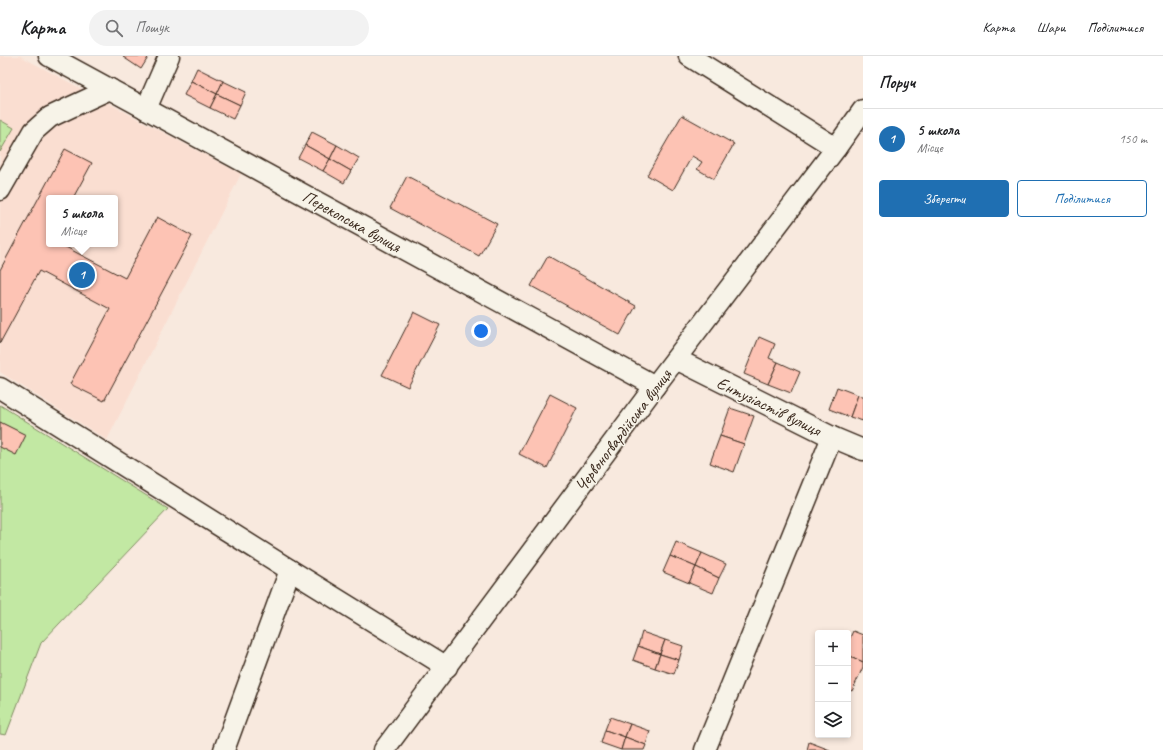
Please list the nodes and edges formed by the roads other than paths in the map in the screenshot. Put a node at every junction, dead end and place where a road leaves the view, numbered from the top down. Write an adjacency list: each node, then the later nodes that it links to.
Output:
1 (49, 56): 4 (street, Перекопська вулиця)
2 (169, 56): 5 (street)
3 (689, 56): 7 (street)
4 (110, 89): 5 (street, Перекопська вулиця); 8 (street)
5 (146, 109): 10 (street, Перекопська вулиця)
6 (863, 110): 7 (street, Червоногвардійська вулиця)
7 (836, 148): 9 (street, Червоногвардійська вулиця)
8 (0, 190)
9 (676, 359): 10 (street, Червоногвардійська вулиця); 12 (street, Ентузіастів вулиця)
10 (655, 386): 15 (street, Червоногвардійська вулиця)
11 (0, 388): 14 (street)
12 (832, 437): 13 (street, Ентузіастів вулиця); 18 (street)
13 (863, 450)
14 (290, 570): 15 (street); 16 (street)
15 (447, 667): 17 (street, Червоногвардійська вулиця)
16 (224, 750)
17 (384, 750)
18 (705, 750)

